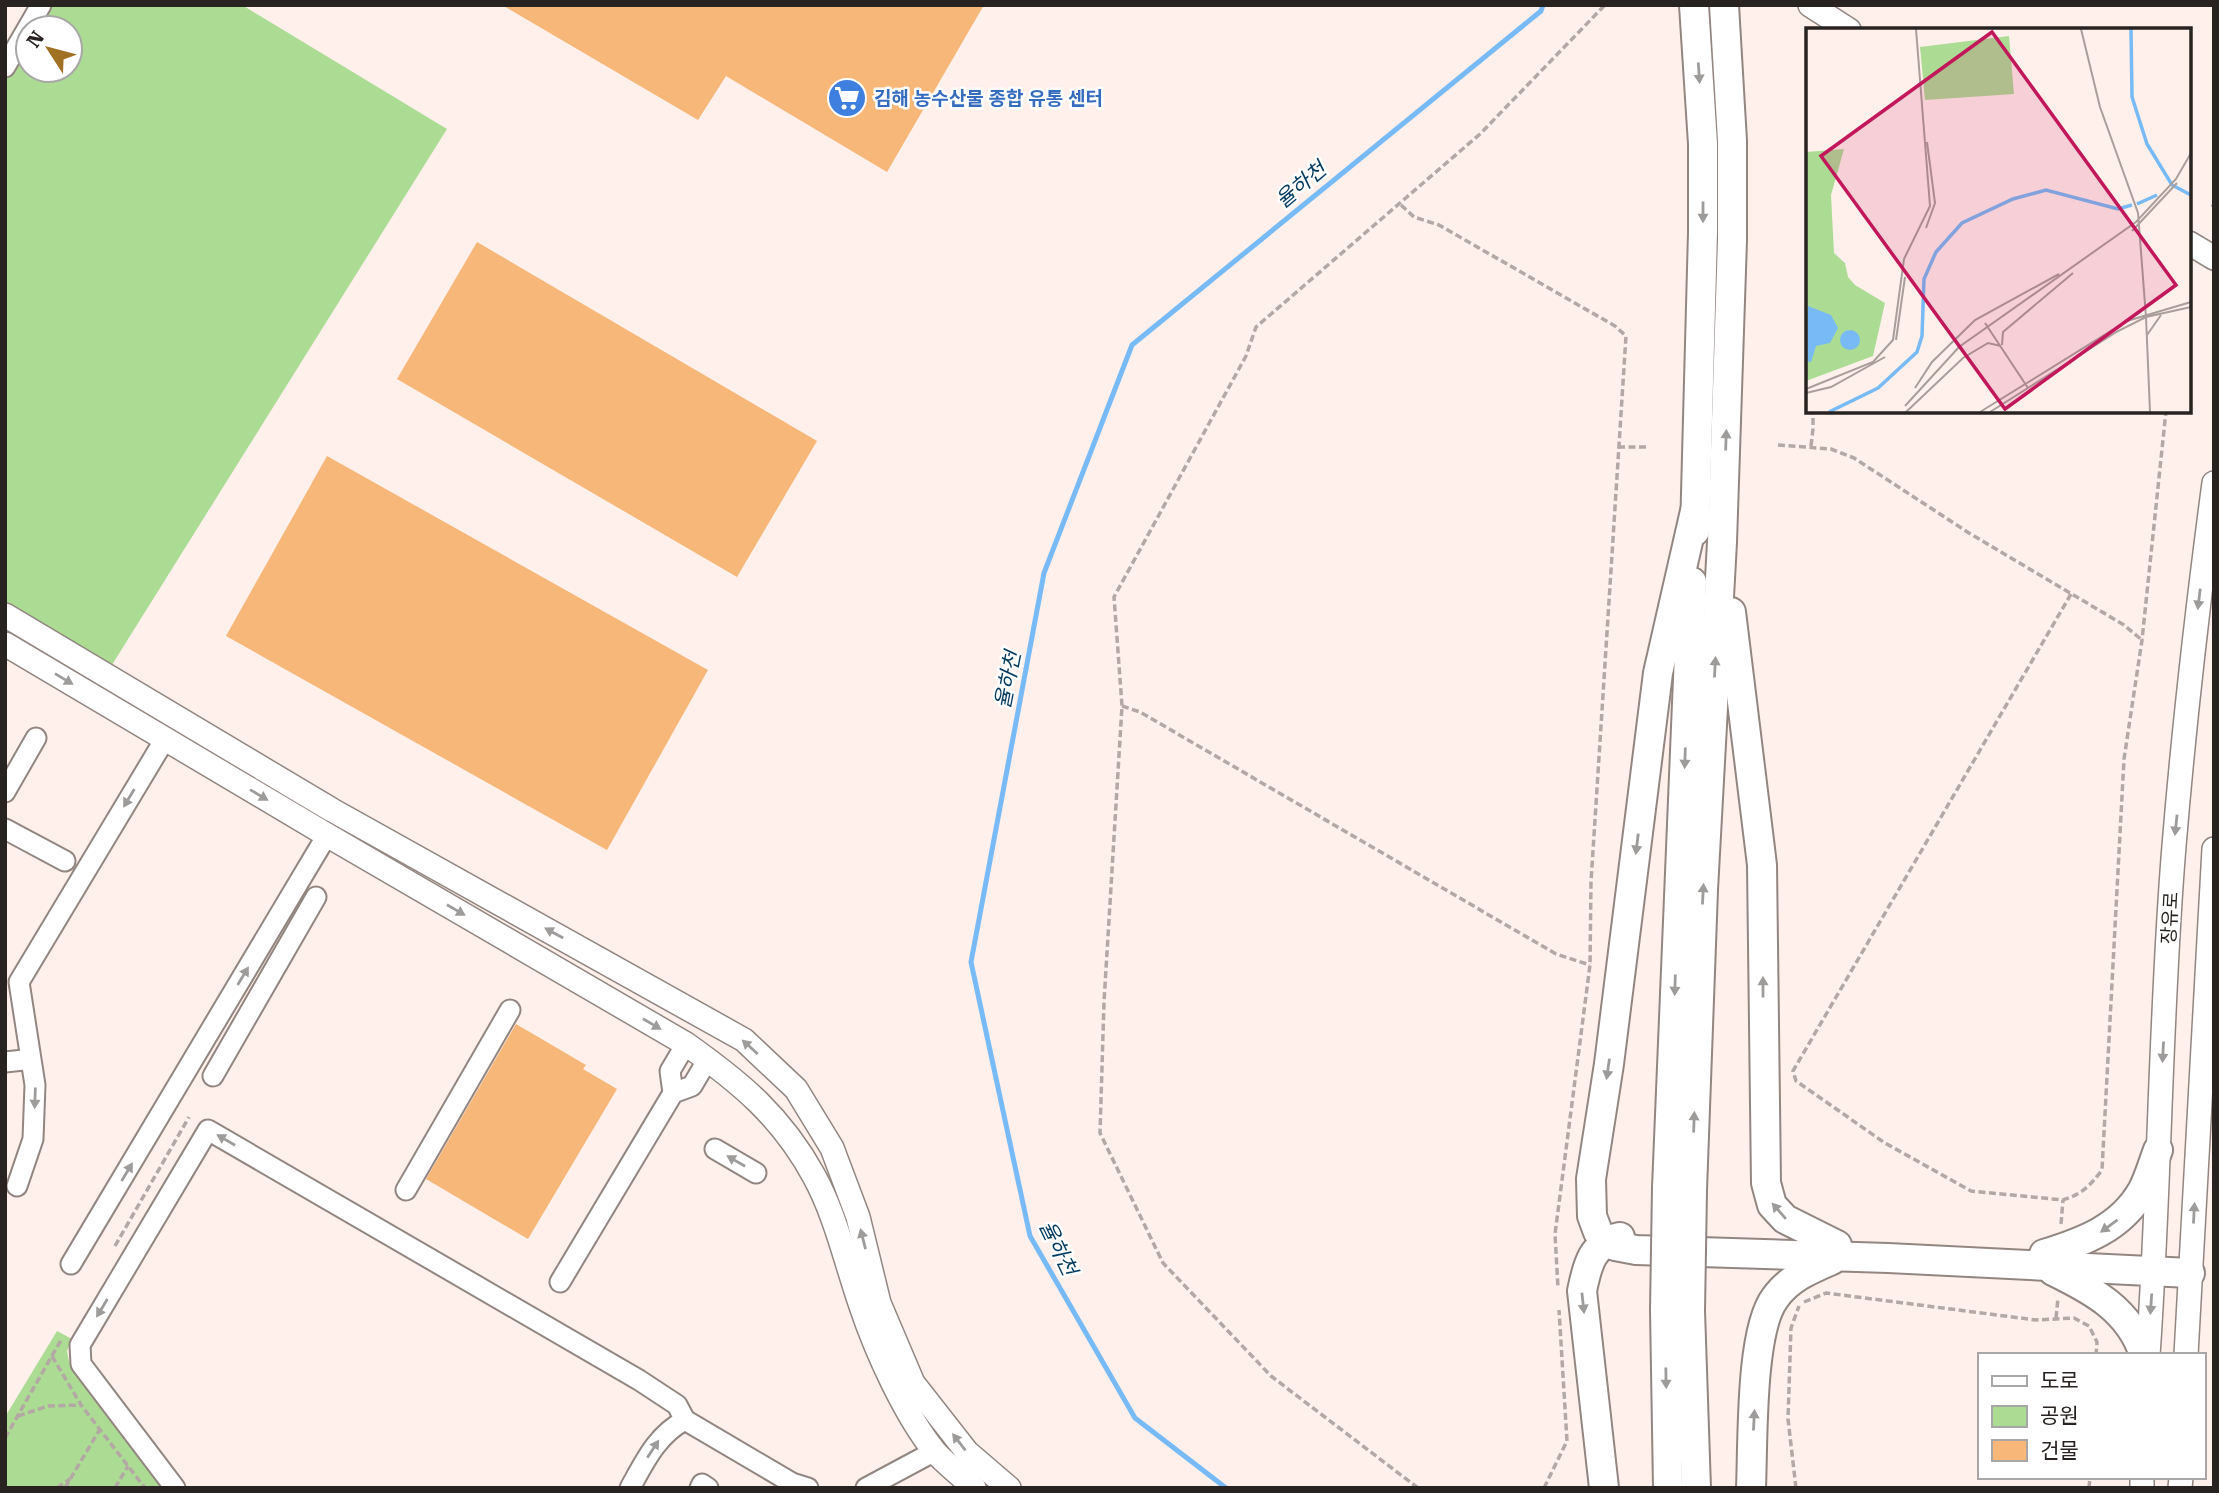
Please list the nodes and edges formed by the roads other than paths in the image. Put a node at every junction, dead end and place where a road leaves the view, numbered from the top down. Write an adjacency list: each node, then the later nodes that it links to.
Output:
1 (41, 5): 6 (street)
2 (1694, 5): 10 (highway, one-way to 10)
3 (1724, 5): 11 (highway, one-way to 3)
4 (1810, 5): 5 (main road)
5 (1846, 28)
6 (5, 67)
7 (2191, 244): 8 (main road)
8 (2214, 258)
9 (2214, 483): 28 (main road, 장유로, one-way to 28)
10 (1695, 511): 31 (highway, one-way to 31); 33 (highway, one-way to 33)
11 (1722, 542): 31 (highway, one-way to 11); 34 (highway, one-way to 11)
12 (5, 615): 53 (main road, one-way to 12)
13 (5, 644): 15 (main road, one-way to 15)
14 (36, 738): 16 (street)
15 (165, 739): 18 (main road, one-way to 18); 30 (street, one-way to 30)
16 (5, 792)
17 (5, 829): 20 (street)
18 (327, 835): 23 (main road, one-way to 23); 36 (street, one-way to 18)
19 (2214, 849): 38 (main road, 장유로, one-way to 19)
20 (65, 861)
21 (316, 897): 25 (street)
22 (510, 1010): 32 (street)
23 (686, 1044): 24 (main road); 26 (street)
24 (708, 1059): 26 (street); 45 (main road)
25 (213, 1076)
26 (673, 1093): 39 (street)
27 (715, 1149): 29 (street, one-way to 27)
28 (2158, 1150): 35 (highway, one-way to 35); 37 (main road, 장유로)
29 (756, 1173)
30 (17, 1186)
31 (1679, 1189): 40 (highway, bridge)
32 (405, 1190)
33 (1605, 1241): 34 (highway); 54 (highway, one-way to 54)
34 (1837, 1251): 35 (highway); 57 (highway, one-way to 34)
35 (2044, 1260): 37 (highway); 41 (highway)
36 (71, 1264)
37 (2154, 1264): 38 (highway); 42 (main road, 장유로, one-way to 42)
38 (2191, 1265): 43 (main road, 장유로)
39 (560, 1282)
40 (1678, 1310): 55 (highway, one-way to 55); 56 (highway)
41 (2145, 1353)
42 (2146, 1353)
43 (2186, 1353)
44 (685, 1420): 46 (street, one-way to 46); 47 (street, one-way to 44); 50 (street)
45 (935, 1451): 51 (street); 52 (main road)
46 (175, 1488)
47 (630, 1488)
48 (700, 1488): 49 (street)
49 (708, 1488)
50 (808, 1488)
51 (866, 1488)
52 (974, 1488)
53 (1009, 1488)
54 (1604, 1488)
55 (1668, 1488)
56 (1696, 1488)
57 (1751, 1488)

